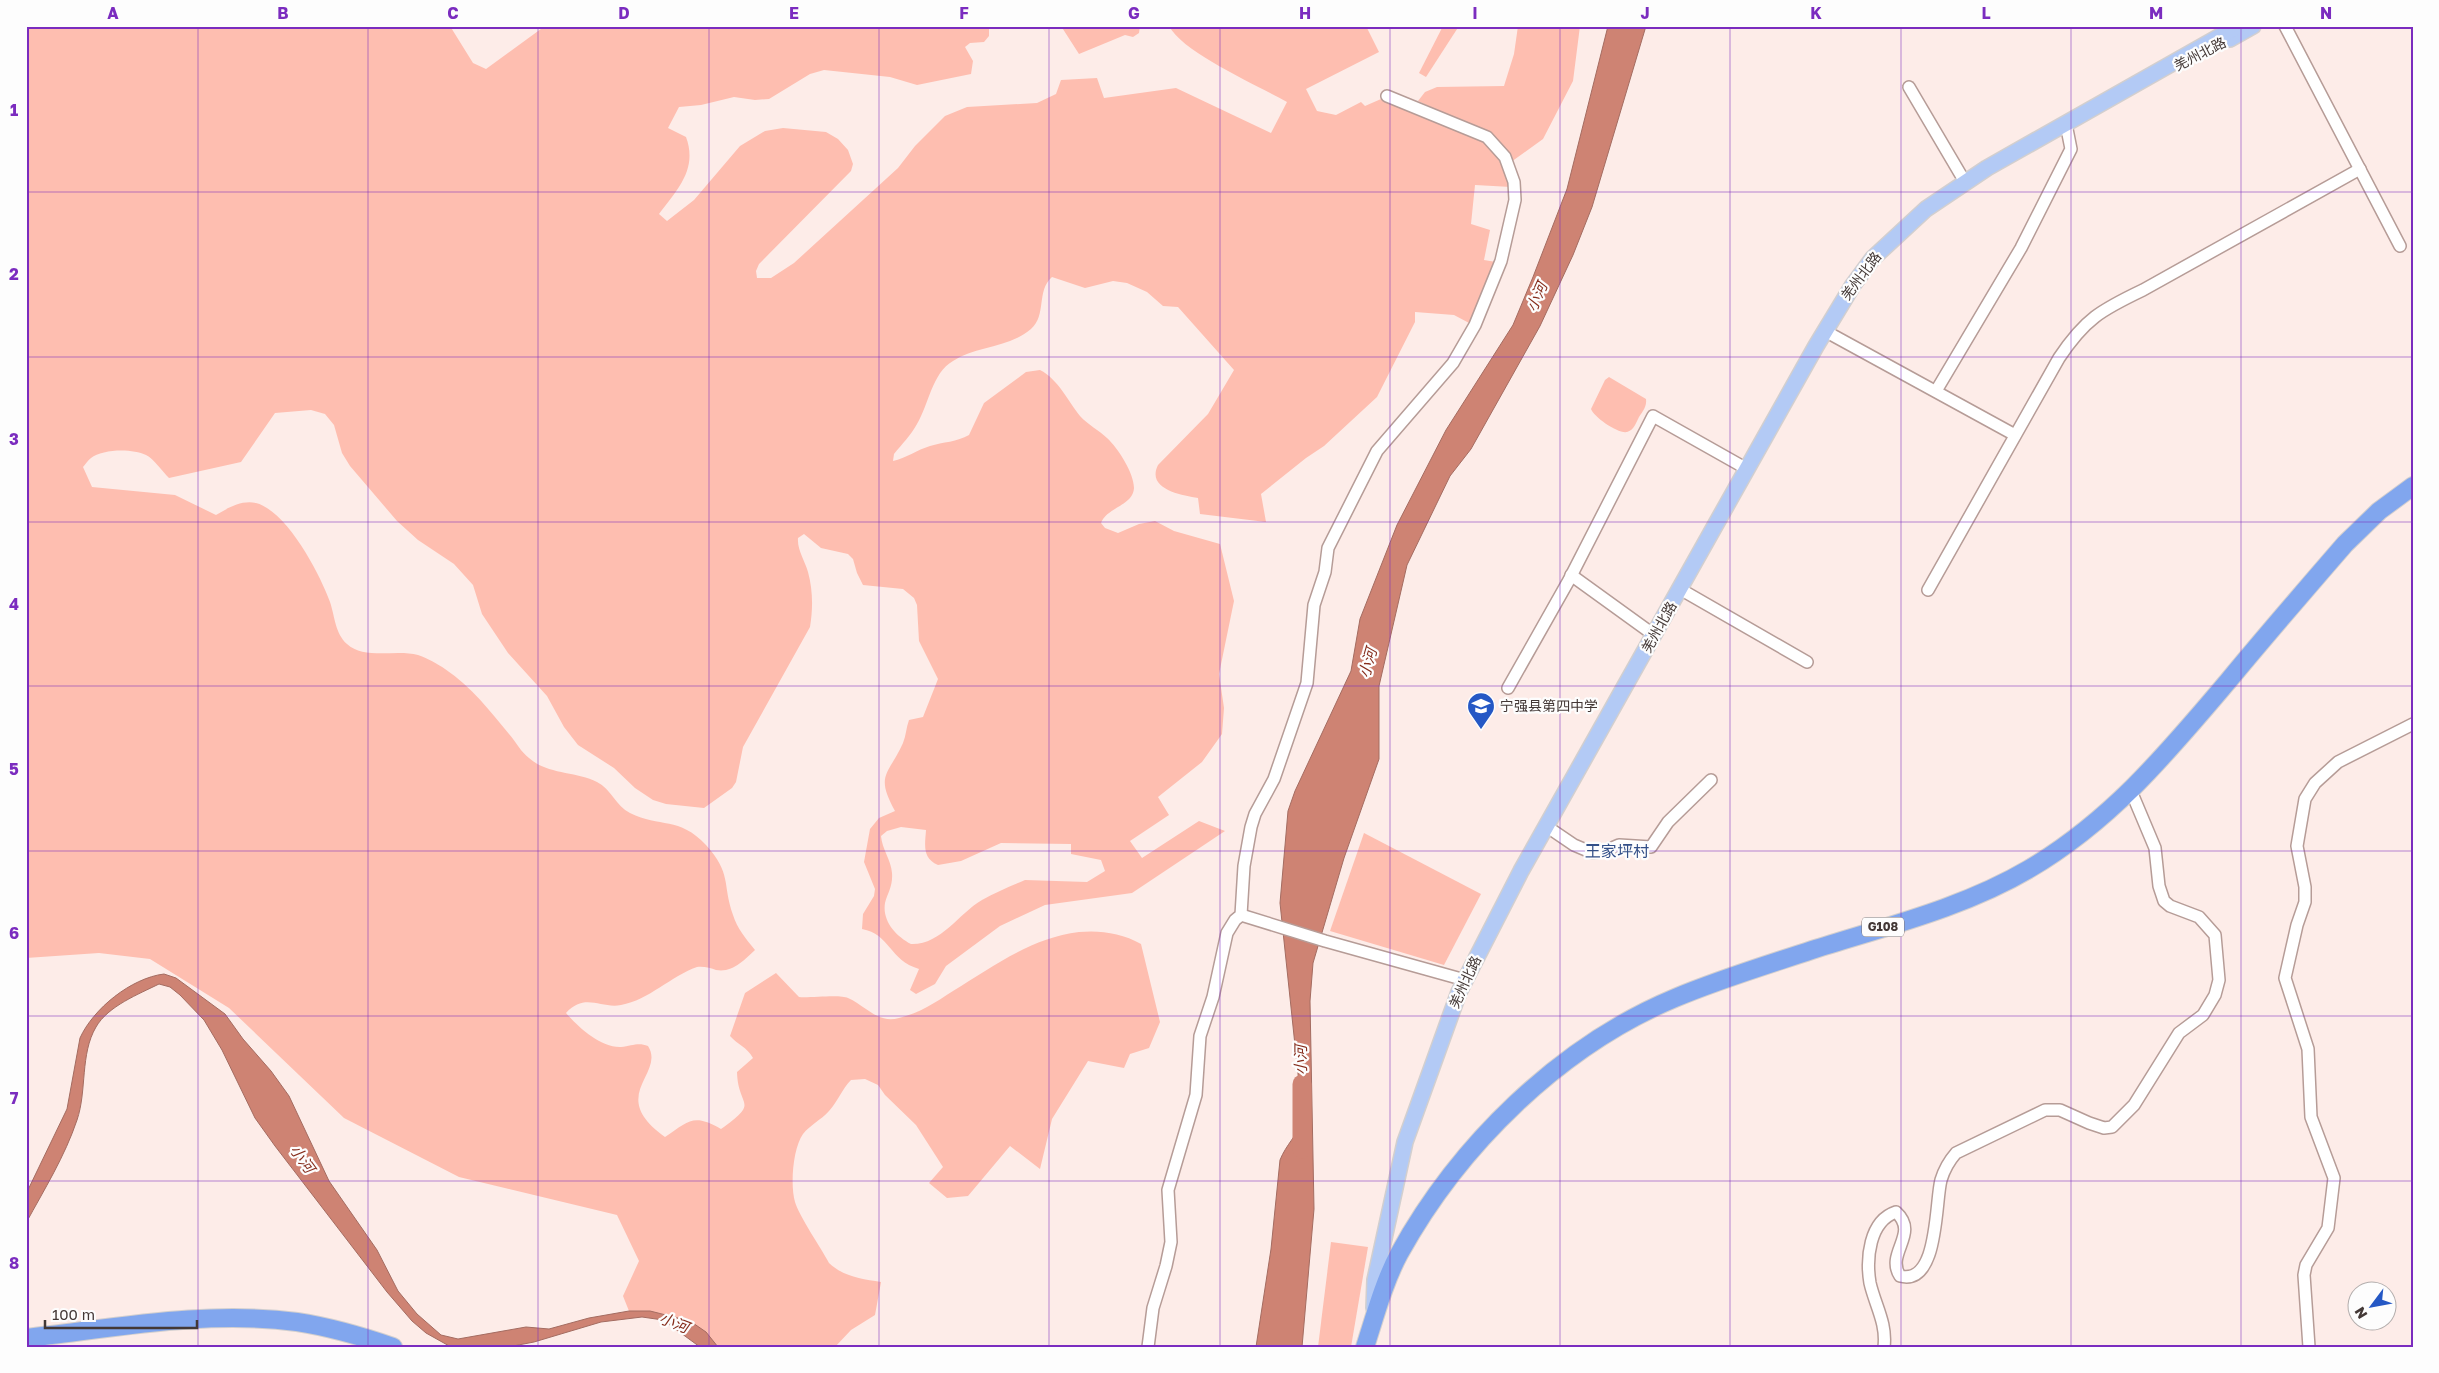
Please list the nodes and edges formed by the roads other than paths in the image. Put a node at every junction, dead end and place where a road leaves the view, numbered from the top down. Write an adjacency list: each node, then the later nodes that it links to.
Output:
1 (2238, 26): 4 (main road, 羌州北路)
2 (2253, 26): 4 (main road, 羌州北路)
3 (2285, 26): 8 (street)
4 (2146, 79): 7 (main road, 羌州北路)
5 (1909, 87): 9 (street)
6 (1387, 96): 26 (street)
7 (2066, 124): 9 (main road, 羌州北路); 12 (street)
8 (2360, 169): 10 (street); 13 (street)
9 (1965, 182): 11 (main road, 羌州北路)
10 (2400, 246)
11 (1825, 331): 12 (street); 14 (main road, 羌州北路)
12 (1936, 391): 13 (street)
13 (2015, 435): 18 (street)
14 (1747, 469): 16 (street); 17 (main road, 羌州北路)
15 (2413, 486): 24 (highway, G108)
16 (1571, 575): 19 (street); 21 (street)
17 (1680, 590): 19 (main road, 羌州北路); 20 (street)
18 (1928, 590)
19 (1654, 636): 25 (main road, 羌州北路)
20 (1807, 662)
21 (1508, 688)
22 (2413, 724): 34 (street)
23 (1711, 780): 25 (street)
24 (2131, 790): 28 (highway, G108); 33 (street)
25 (1546, 826): 27 (main road, 羌州北路)
26 (1246, 916): 27 (street); 31 (street)
27 (1465, 980): 28 (main road, 羌州北路)
28 (1374, 1317): 32 (highway, G108)
29 (26, 1338): 30 (highway)
30 (393, 1347)
31 (1148, 1347)
32 (1365, 1347)
33 (1884, 1347)
34 (2309, 1347)

